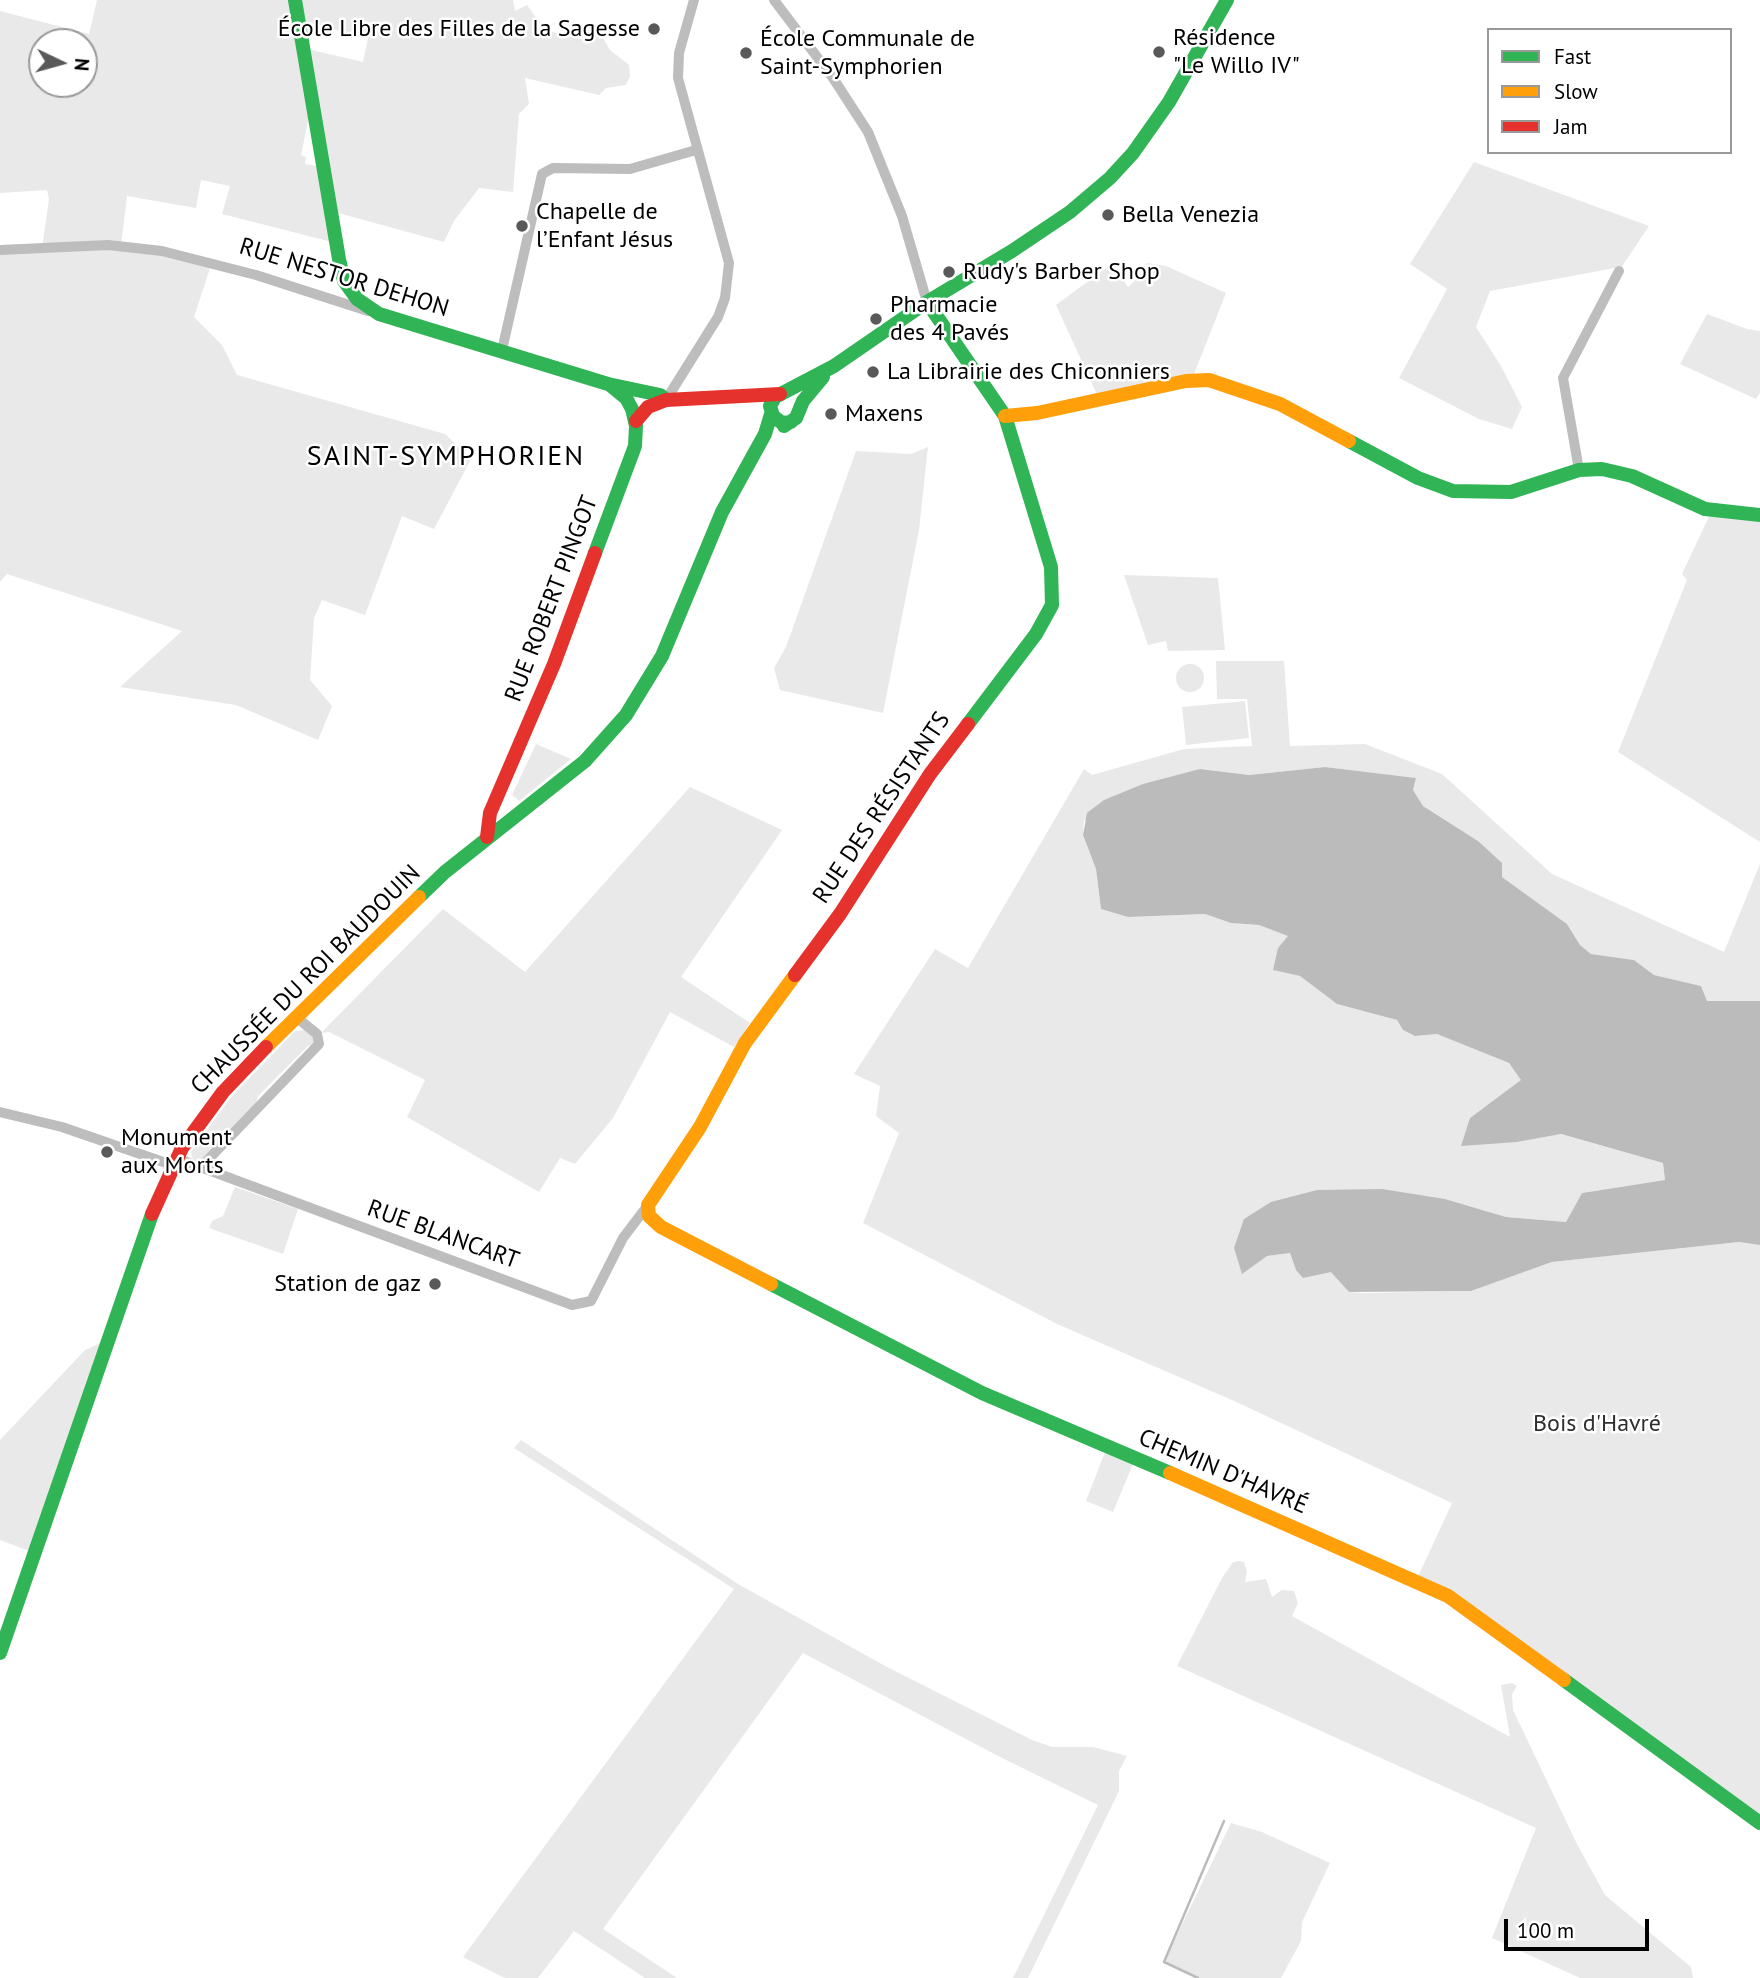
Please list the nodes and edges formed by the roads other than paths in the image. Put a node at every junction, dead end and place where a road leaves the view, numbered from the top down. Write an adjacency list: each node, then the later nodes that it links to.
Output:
1 (295, 0): 9 (street)
2 (694, 0): 5 (street)
3 (774, 0): 8 (street)
4 (1227, 0): 8 (street)
5 (696, 150): 10 (street); 15 (street)
6 (0, 250): 9 (street, RUE NESTOR DEHON)
7 (1619, 271): 22 (street)
8 (927, 302): 11 (street); 18 (street, RUE DES RÉSISTANTS)
9 (379, 314): 10 (street, RUE NESTOR DEHON)
10 (502, 350): 12 (street, RUE NESTOR DEHON)
11 (834, 366): 13 (street); 16 (street)
12 (608, 384): 15 (street, RUE NESTOR DEHON); 19 (street)
13 (783, 394): 14 (street, RUE NESTOR DEHON); 16 (street); 17 (street)
14 (749, 397): 15 (street, RUE NESTOR DEHON); 17 (street)
15 (666, 400): 19 (street)
16 (800, 408): 20 (street)
17 (771, 412): 20 (street); 21 (street, CHAUSSÉE DU ROI BAUDOUIN)
18 (1004, 415): 22 (street); 29 (street, RUE DES RÉSISTANTS)
19 (636, 421): 24 (street, RUE ROBERT PINGOT)
20 (791, 422): 21 (street, CHAUSSÉE DU ROI BAUDOUIN)
21 (753, 458): 24 (street, CHAUSSÉE DU ROI BAUDOUIN)
22 (1579, 470): 23 (street)
23 (1760, 515)
24 (487, 837): 25 (street, CHAUSSÉE DU ROI BAUDOUIN)
25 (296, 1017): 27 (street, CHAUSSÉE DU ROI BAUDOUIN); 28 (street)
26 (0, 1112): 27 (street, RUE BLANCART)
27 (174, 1162): 28 (street, RUE BLANCART); 30 (street, CHAUSSÉE DU ROI BAUDOUIN)
28 (201, 1168): 29 (street, RUE BLANCART)
29 (648, 1205): 31 (street, CHEMIN D'HAVRÉ)
30 (0, 1653)
31 (1760, 1824)

